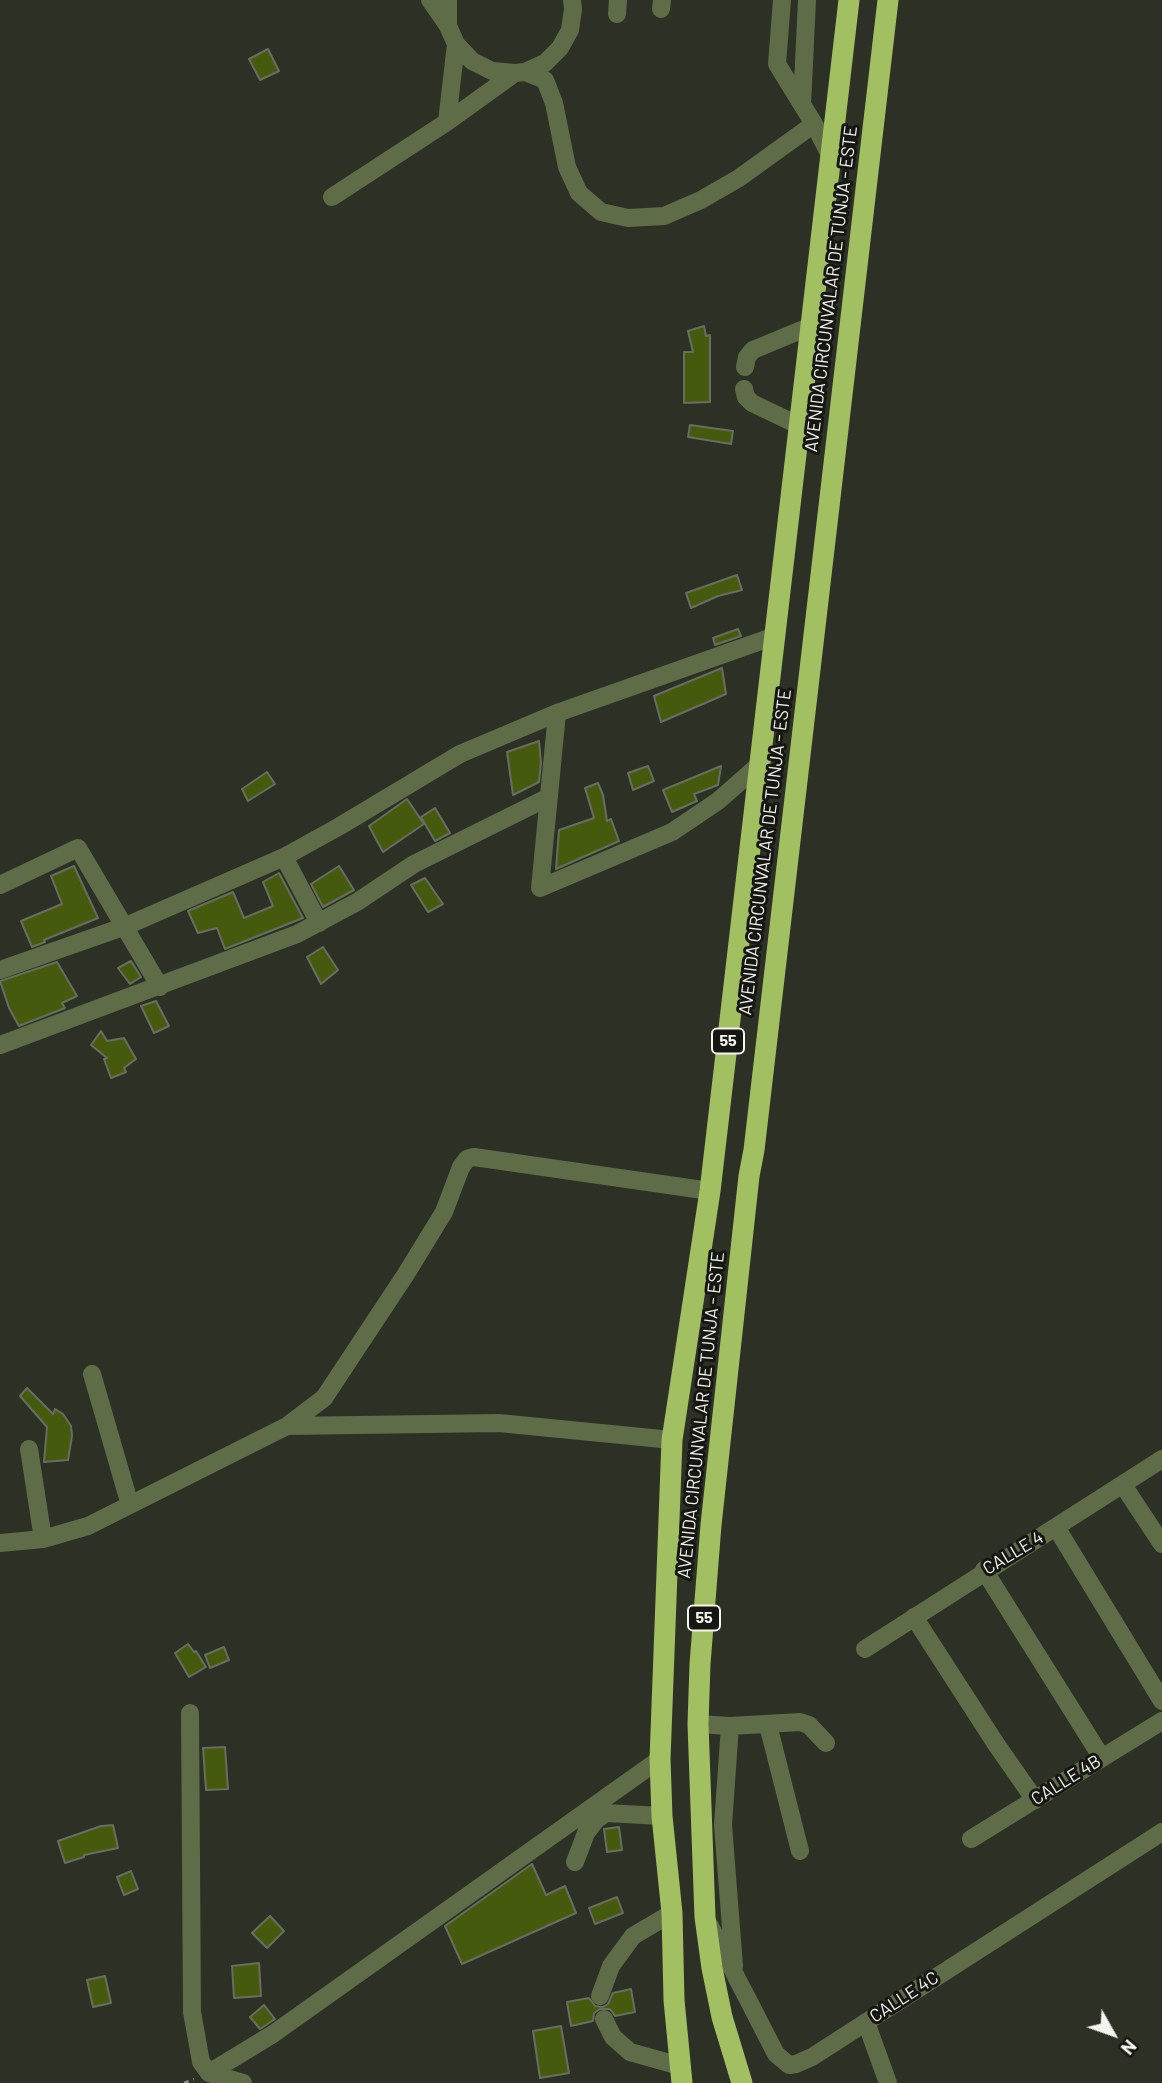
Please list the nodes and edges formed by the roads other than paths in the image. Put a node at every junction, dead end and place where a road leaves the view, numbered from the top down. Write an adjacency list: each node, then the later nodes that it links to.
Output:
1 (430, 0): 8 (street)
2 (448, 0): 8 (street)
3 (572, 0): 10 (street)
4 (782, 0): 11 (street)
5 (807, 0): 11 (street)
6 (849, 0): 14 (highway, AVENIDA CIRCUNVALAR DE TUNJA - ESTE / 55)
7 (888, 0): 49 (highway, AVENIDA CIRCUNVALAR DE TUNJA - ESTE / 55)
8 (448, 26): 9 (street)
9 (456, 44): 10 (street); 12 (street)
10 (520, 72): 12 (street); 13 (street)
11 (802, 105): 13 (street)
12 (447, 122): 15 (street)
13 (814, 124): 14 (street)
14 (831, 157): 16 (highway, AVENIDA CIRCUNVALAR DE TUNJA - ESTE / 55)
15 (332, 197)
16 (811, 326): 17 (street); 19 (highway, AVENIDA CIRCUNVALAR DE TUNJA - ESTE / 55)
17 (745, 366)
18 (744, 389): 19 (street)
19 (800, 426): 20 (highway, AVENIDA CIRCUNVALAR DE TUNJA - ESTE / 55)
20 (775, 636): 21 (street); 22 (highway, AVENIDA CIRCUNVALAR DE TUNJA - ESTE / 55)
21 (557, 713): 23 (street); 24 (street)
22 (760, 764): 23 (street); 31 (highway, AVENIDA CIRCUNVALAR DE TUNJA - ESTE / 55)
23 (549, 797): 26 (street)
24 (284, 857): 26 (street); 27 (street)
25 (0, 885): 27 (street)
26 (319, 923): 29 (street)
27 (126, 926): 28 (street); 29 (street)
28 (0, 970)
29 (160, 987): 30 (street)
30 (0, 1045)
31 (710, 1191): 33 (street); 34 (highway, AVENIDA CIRCUNVALAR DE TUNJA - ESTE / 55)
32 (92, 1374): 38 (street)
33 (287, 1426): 34 (street); 38 (street)
34 (672, 1440): 54 (highway, AVENIDA CIRCUNVALAR DE TUNJA - ESTE / 55)
35 (29, 1449): 40 (street)
36 (1162, 1459): 37 (street, CALLE 4)
37 (1123, 1485): 39 (street, CALLE 4); 42 (street)
38 (130, 1505): 40 (street)
39 (1056, 1527): 43 (street, CALLE 4); 46 (street)
40 (43, 1539): 41 (street)
41 (0, 1543)
42 (1162, 1544)
43 (984, 1570): 44 (street, CALLE 4); 53 (street)
44 (914, 1617): 45 (street, CALLE 4); 55 (street)
45 (865, 1649)
46 (1162, 1701)
47 (190, 1713): 67 (street)
48 (1162, 1721): 53 (street, CALLE 4B)
49 (698, 1724): 51 (street); 62 (highway, AVENIDA CIRCUNVALAR DE TUNJA - ESTE / 55)
50 (768, 1725): 51 (street); 52 (street); 59 (street)
51 (730, 1726): 63 (street)
52 (826, 1743)
53 (1102, 1758): 55 (street, CALLE 4B)
54 (660, 1759): 56 (highway, AVENIDA CIRCUNVALAR DE TUNJA - ESTE / 55); 67 (street)
55 (1035, 1800): 58 (street, CALLE 4B)
56 (662, 1816): 60 (street); 61 (highway, AVENIDA CIRCUNVALAR DE TUNJA - ESTE / 55)
57 (1162, 1832): 66 (street, CALLE 4C)
58 (971, 1839)
59 (800, 1851)
60 (575, 1862)
61 (672, 1913): 64 (street); 68 (highway, AVENIDA CIRCUNVALAR DE TUNJA - ESTE / 55)
62 (705, 1917): 63 (street, CALLE 4C); 70 (highway, AVENIDA CIRCUNVALAR DE TUNJA - ESTE / 55)
63 (735, 1976): 66 (street, CALLE 4C)
64 (600, 1996)
65 (604, 2019): 68 (street)
66 (866, 2022): 71 (street)
67 (209, 2073): 69 (street)
68 (678, 2078)
69 (243, 2083)
70 (742, 2083)
71 (888, 2083)

